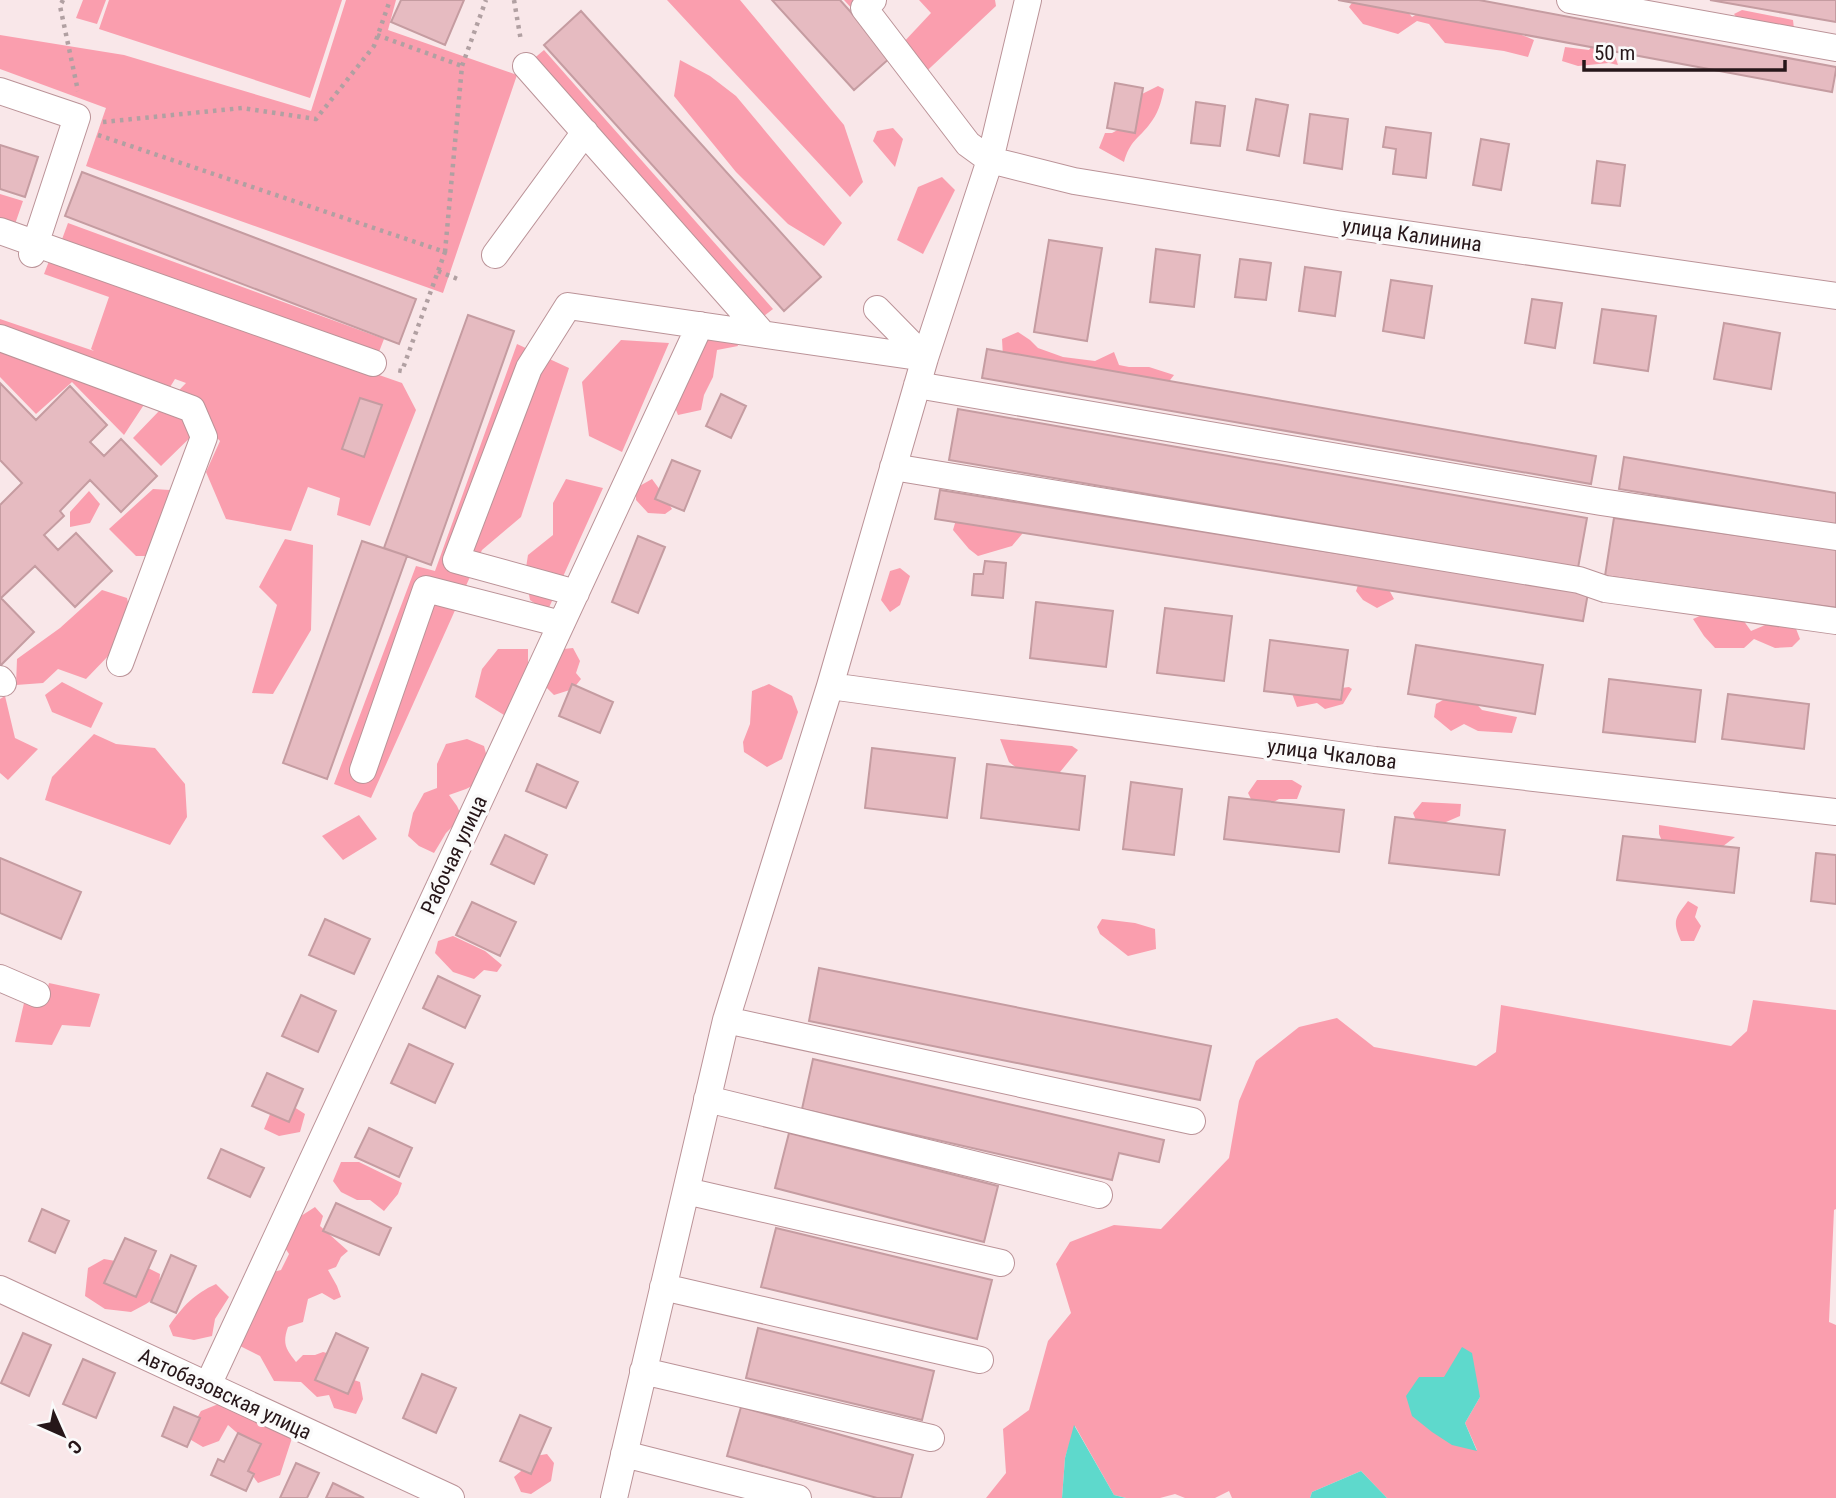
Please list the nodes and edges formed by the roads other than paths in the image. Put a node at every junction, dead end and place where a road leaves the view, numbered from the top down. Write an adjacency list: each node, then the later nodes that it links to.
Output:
1 (873, 0): 8 (street)
2 (1028, 0): 8 (street)
3 (1570, 0): 4 (street)
4 (1836, 48)
5 (526, 66): 7 (street)
6 (0, 91): 10 (street)
7 (584, 132): 11 (street); 15 (street)
8 (990, 160): 12 (street, улица Калинина); 17 (street)
9 (0, 231): 10 (street)
10 (34, 249): 18 (street)
11 (495, 255)
12 (1836, 296)
13 (877, 309): 17 (street)
14 (700, 325): 15 (street); 22 (street, Рабочая улица); 22 (street)
15 (764, 334): 17 (street)
16 (0, 338): 25 (street)
17 (925, 358): 19 (street)
18 (373, 363)
19 (917, 385): 20 (street); 21 (street)
20 (893, 467): 23 (street); 26 (street)
21 (1836, 537)
22 (576, 593): 24 (street, Рабочая улица)
23 (1836, 621)
24 (561, 624): 27 (street); 41 (street, Рабочая улица)
25 (120, 663)
26 (830, 686): 28 (street, улица Чкалова); 31 (street)
27 (363, 770)
28 (1836, 812)
29 (0, 978): 30 (street)
30 (37, 994)
31 (726, 1020): 32 (street); 33 (street)
32 (707, 1099): 34 (street); 35 (street)
33 (1192, 1121)
34 (685, 1191): 36 (street); 37 (street)
35 (1099, 1195)
36 (1001, 1264)
37 (663, 1287): 39 (street); 40 (street)
38 (0, 1289): 41 (street, Автобазовская улица)
39 (980, 1360)
40 (643, 1371): 42 (street); 43 (street)
41 (208, 1385): 44 (street, Автобазовская улица)
42 (931, 1438)
43 (624, 1454): 45 (street); 46 (street)
44 (451, 1498)
45 (614, 1498)
46 (798, 1498)

